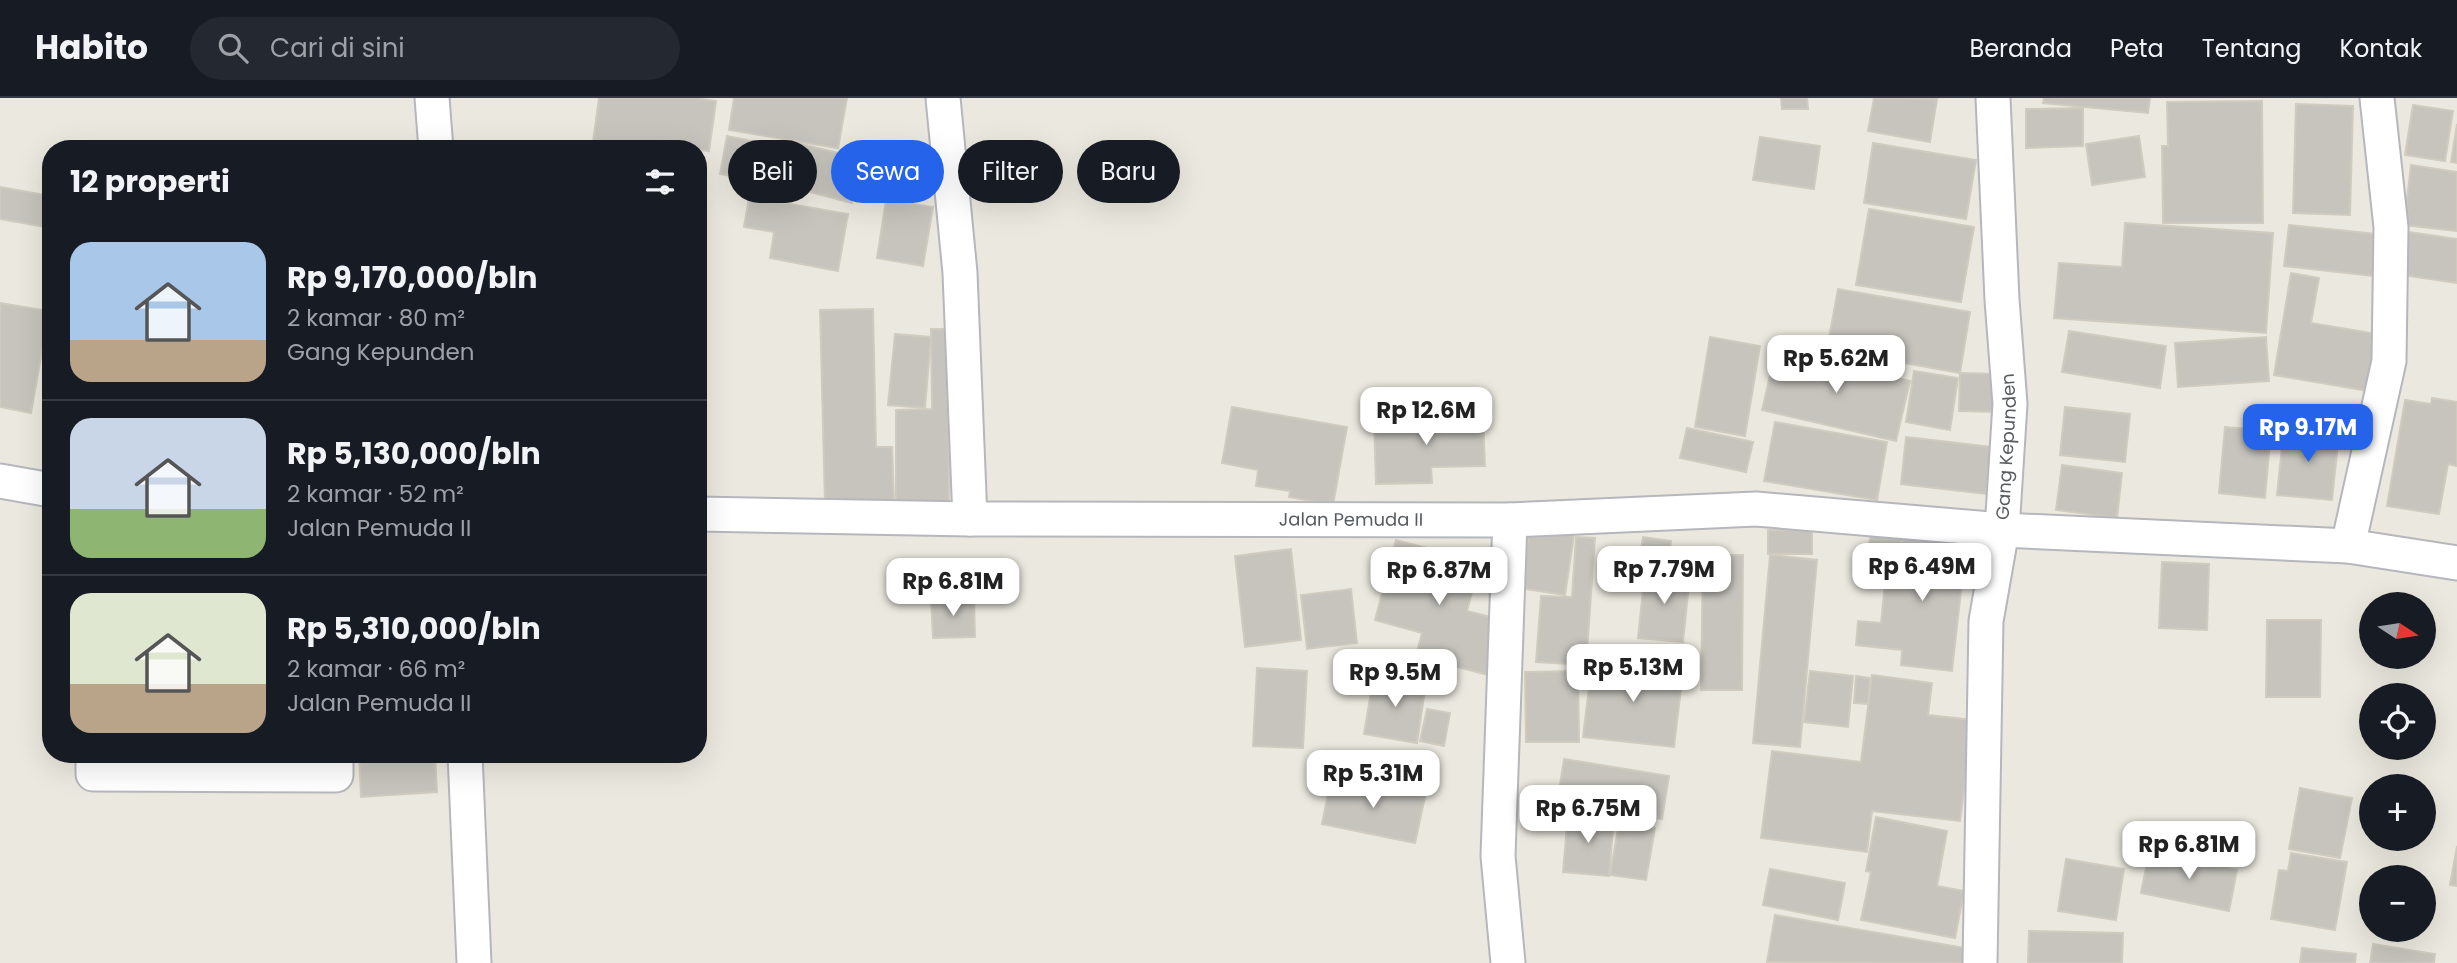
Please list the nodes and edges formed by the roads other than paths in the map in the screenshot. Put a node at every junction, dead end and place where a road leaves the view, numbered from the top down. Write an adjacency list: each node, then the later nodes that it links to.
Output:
1 (432, 98): 5 (street)
2 (943, 98): 9 (street)
3 (1993, 98): 11 (street, Gang Kepunden)
4 (2377, 98): 12 (street)
5 (435, 140)
6 (0, 481): 7 (street)
7 (42, 488)
8 (707, 514): 9 (street, Jalan Pemuda II)
9 (970, 519): 10 (street, Jalan Pemuda II)
10 (1510, 520): 11 (street, Jalan Pemuda II); 18 (street)
11 (2002, 530): 12 (street, Jalan Pemuda II); 19 (street, Gang Kepunden)
12 (2348, 546): 13 (street, Jalan Pemuda II)
13 (2457, 563)
14 (93, 763): 15 (street)
15 (336, 763)
16 (465, 763): 17 (street)
17 (474, 963)
18 (1508, 963)
19 (1980, 963)

